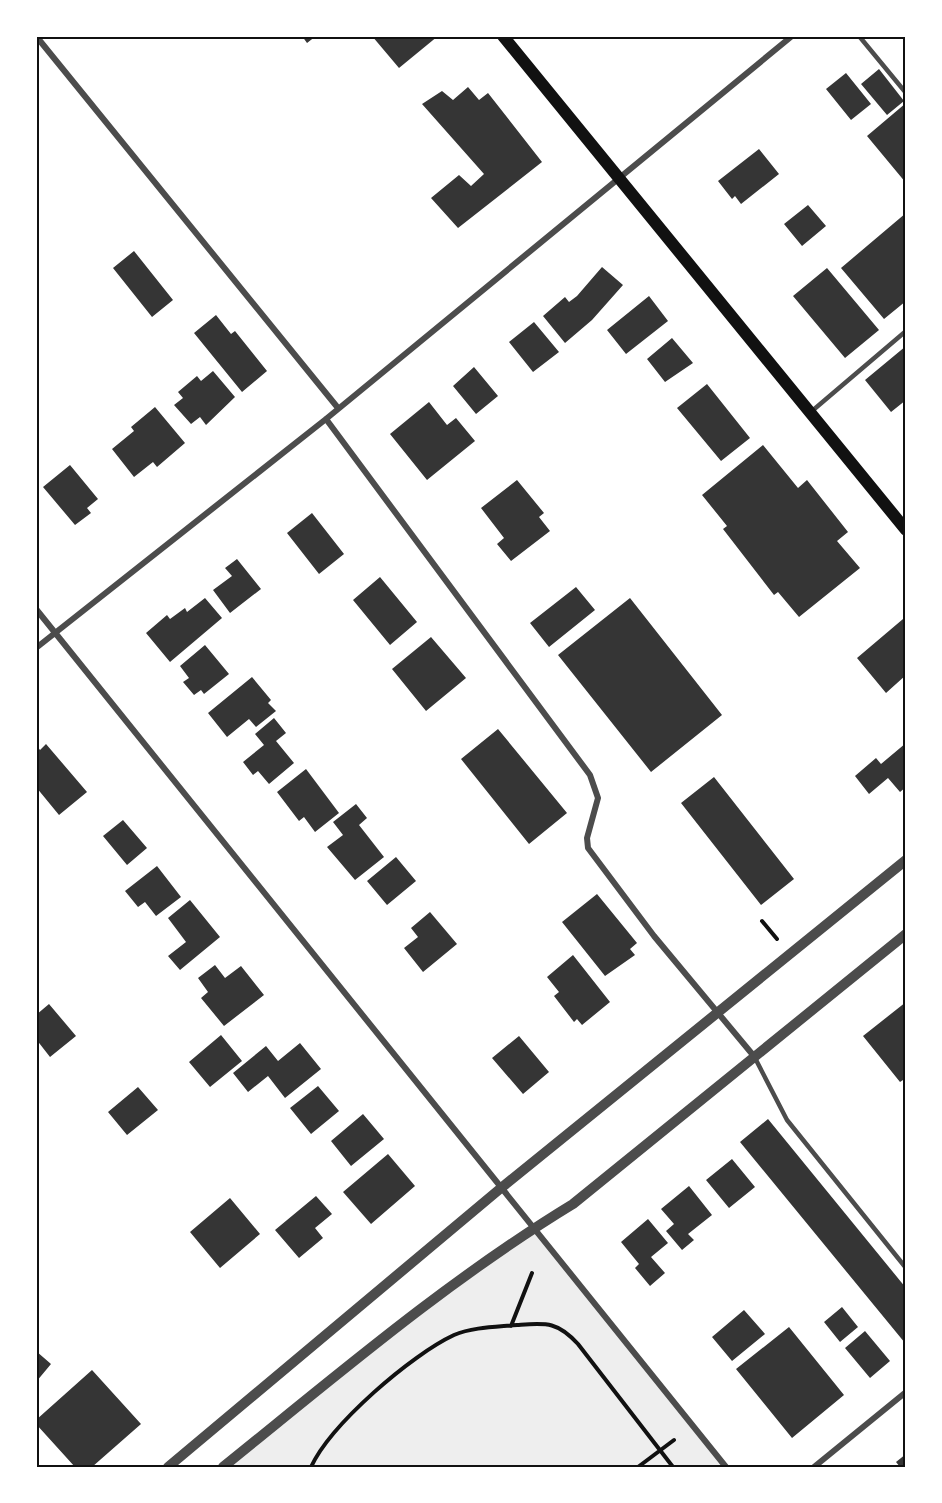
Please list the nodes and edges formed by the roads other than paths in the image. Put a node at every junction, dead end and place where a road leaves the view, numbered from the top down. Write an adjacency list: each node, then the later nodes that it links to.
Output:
1 (36, 36): 8 (street)
2 (503, 36): 6 (main road)
3 (792, 36): 6 (street)
4 (860, 36): 5 (lane)
5 (906, 93)
6 (620, 179): 8 (street); 9 (main road)
7 (906, 331): 9 (lane)
8 (338, 408): 10 (street)
9 (810, 413): 11 (main road)
10 (326, 419): 13 (street); 17 (street)
11 (906, 530)
12 (36, 609): 13 (street)
13 (55, 633): 14 (street); 19 (street)
14 (36, 648)
15 (906, 860): 17 (street)
16 (906, 934): 18 (street)
17 (717, 1011): 18 (street); 19 (street)
18 (753, 1056): 20 (street); 21 (lane)
19 (501, 1188): 20 (street); 23 (street)
20 (533, 1228): 24 (street); 25 (street)
21 (906, 1268)
22 (906, 1392): 26 (street)
23 (168, 1467)
24 (223, 1467)
25 (726, 1467)
26 (813, 1467)

